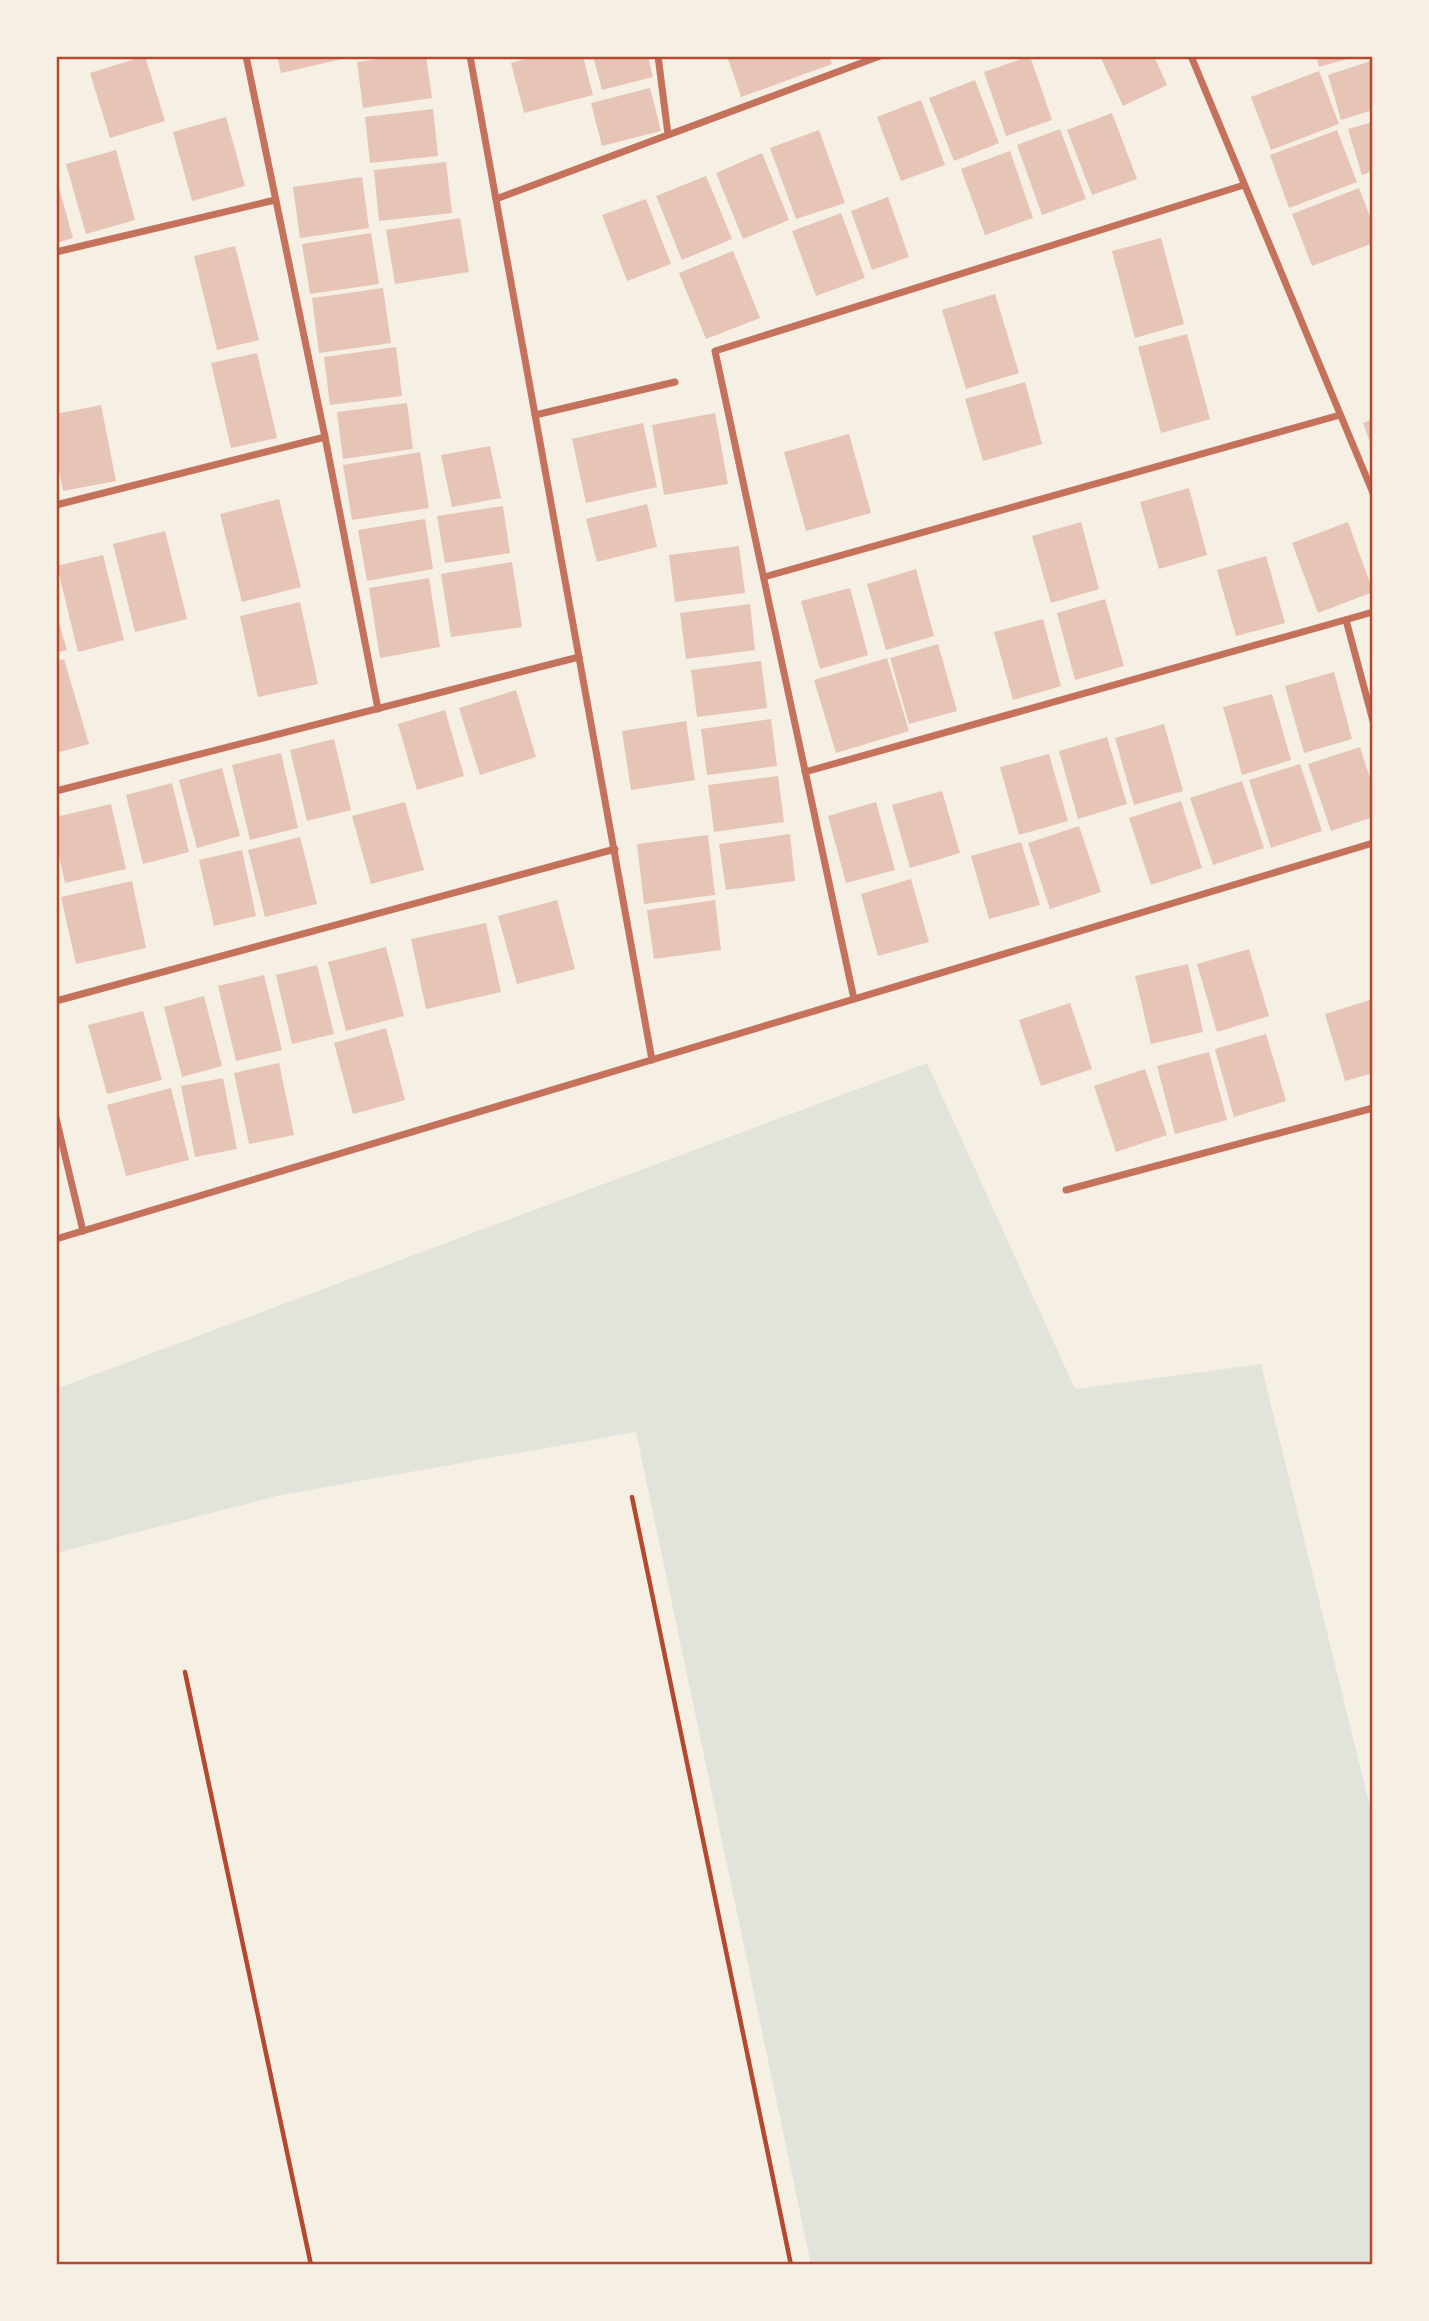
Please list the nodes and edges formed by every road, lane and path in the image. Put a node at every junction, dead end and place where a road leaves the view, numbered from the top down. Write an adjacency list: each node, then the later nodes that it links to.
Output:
1 (246, 56): 9 (street)
2 (470, 56): 8 (street)
3 (658, 56): 6 (street)
4 (880, 56): 6 (street)
5 (1191, 56): 7 (street)
6 (668, 134): 8 (street)
7 (1244, 185): 13 (street); 17 (street)
8 (496, 199): 12 (street)
9 (275, 200): 10 (street); 14 (street)
10 (56, 252)
11 (675, 382): 12 (street)
12 (535, 415): 20 (street)
13 (1340, 415): 15 (street); 17 (street)
14 (325, 437): 16 (street); 21 (street)
15 (1373, 493)
16 (56, 505)
17 (764, 577): 23 (street)
18 (1373, 612): 19 (street)
19 (1346, 620): 22 (street); 23 (street)
20 (579, 657): 21 (street); 26 (street)
21 (378, 709): 24 (street)
22 (1373, 721)
23 (805, 772): 27 (street)
24 (56, 791)
25 (1373, 843): 27 (street)
26 (615, 849): 28 (street); 29 (street)
27 (854, 999): 29 (street)
28 (56, 1001)
29 (652, 1060): 33 (street)
30 (1373, 1108): 32 (street)
31 (56, 1118): 33 (street)
32 (1066, 1191)
33 (83, 1231): 34 (street)
34 (56, 1239)
35 (632, 1497): 38 (path)
36 (185, 1672): 37 (path)
37 (311, 2265)
38 (791, 2265)

